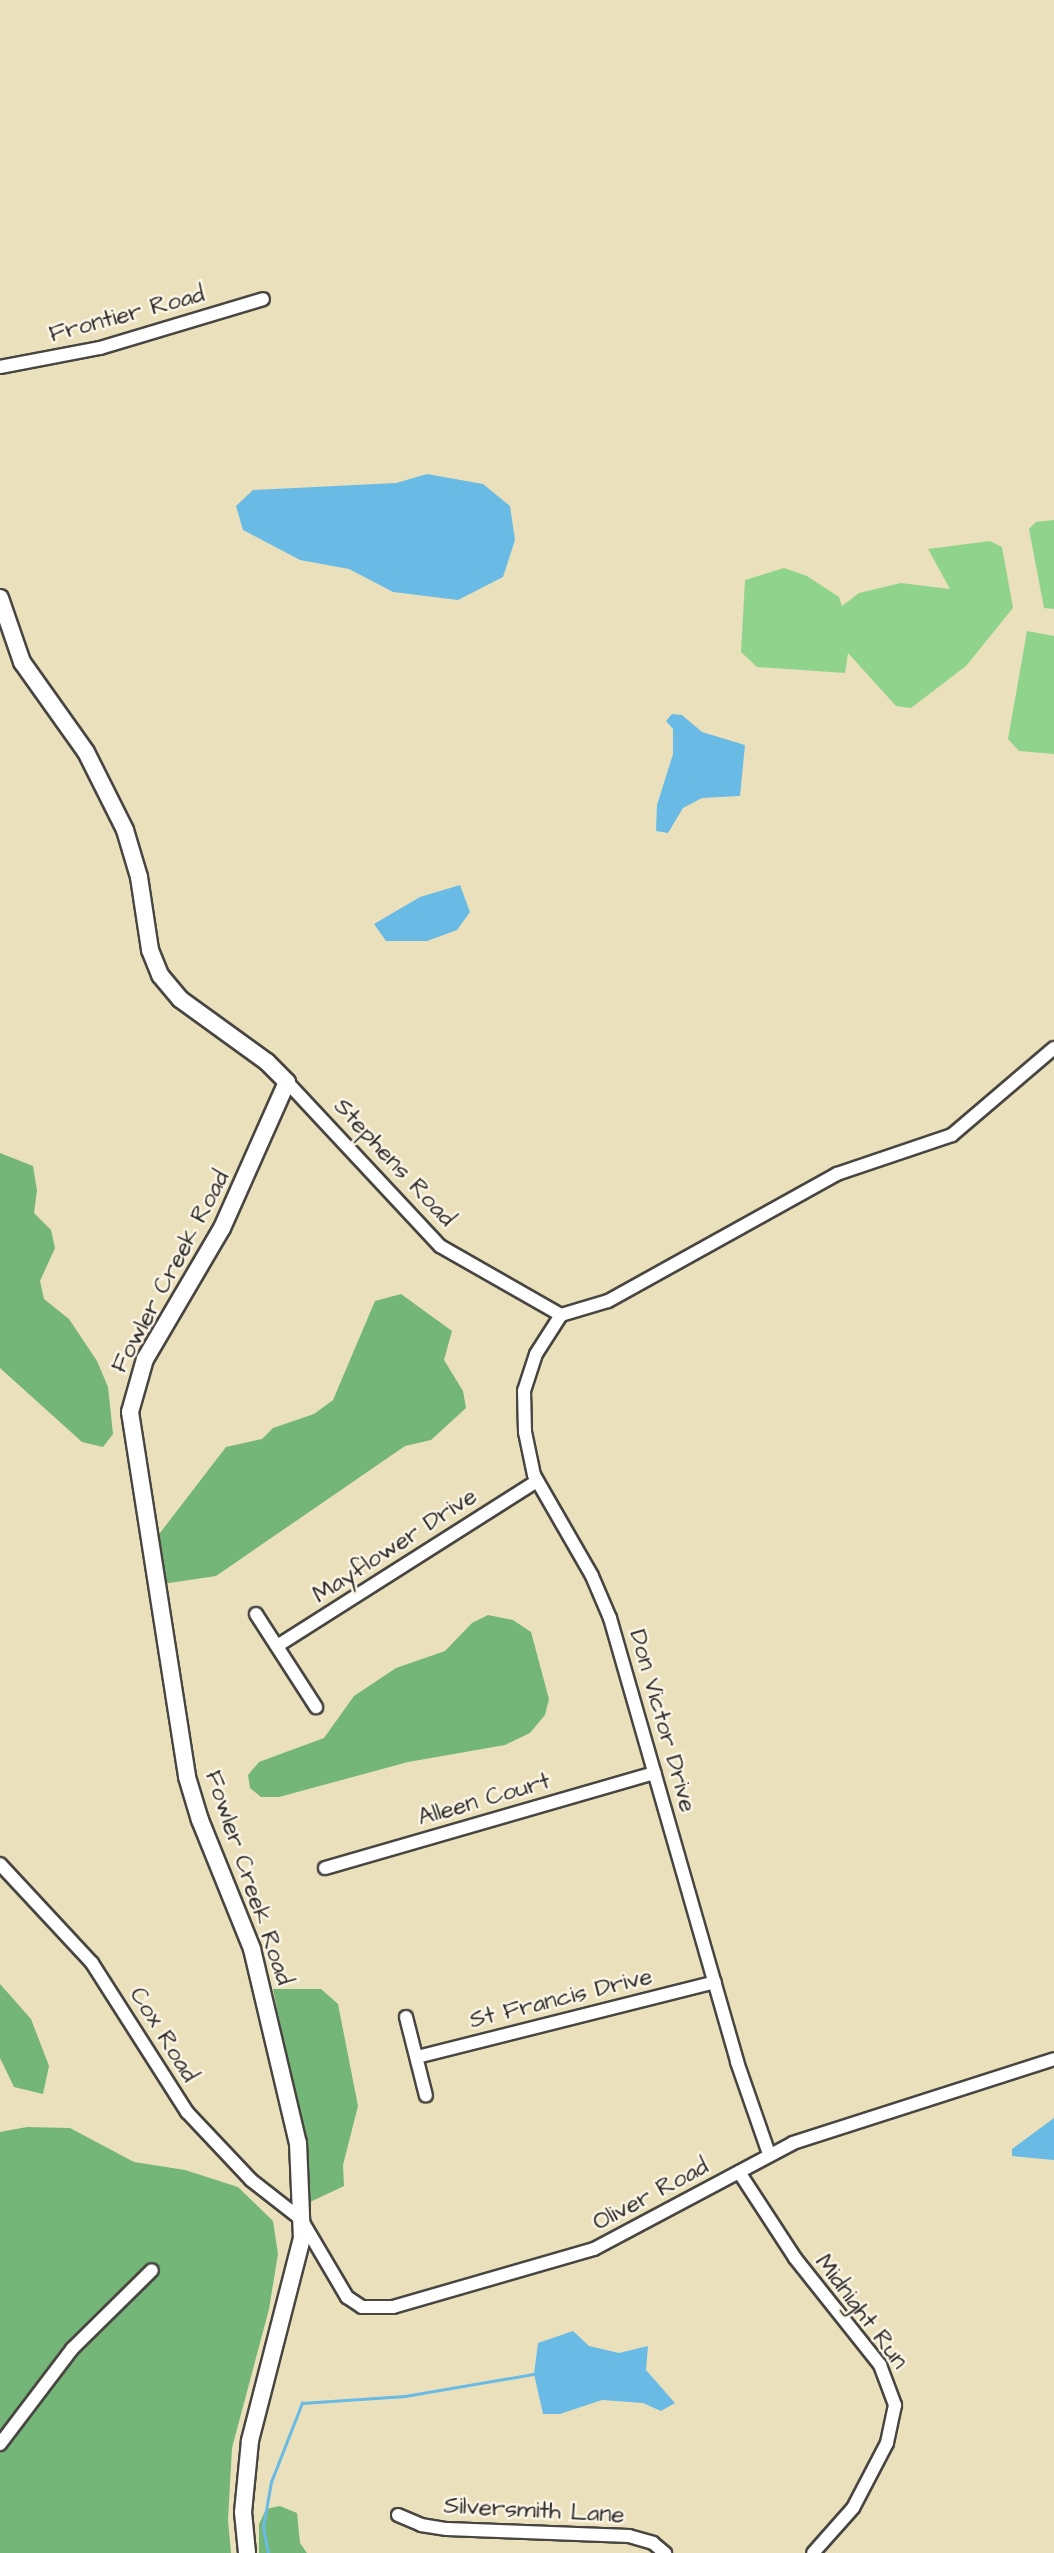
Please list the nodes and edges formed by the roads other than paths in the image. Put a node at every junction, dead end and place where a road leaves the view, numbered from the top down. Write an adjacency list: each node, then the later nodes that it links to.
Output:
1 (263, 299): 2 (street, Frontier Road)
2 (0, 367)
3 (0, 598): 5 (main road, Stephens Road)
4 (1054, 1048): 6 (street)
5 (287, 1082): 6 (street, Stephens Road); 21 (main road, Fowler Creek Road)
6 (561, 1315): 7 (street, Don Victor Drive)
7 (537, 1481): 9 (street, Mayflower Drive); 11 (street, Don Victor Drive)
8 (256, 1614): 9 (street)
9 (277, 1646): 10 (street)
10 (316, 1707)
11 (654, 1773): 13 (street, Alleen Court); 14 (street, Don Victor Drive)
12 (0, 1864): 21 (street, Cox Road)
13 (325, 1868)
14 (715, 1982): 16 (street, St Francis Drive); 19 (street, Don Victor Drive)
15 (405, 2017): 16 (street)
16 (417, 2057): 18 (street)
17 (1054, 2059): 19 (street, Oliver Road)
18 (426, 2096)
19 (769, 2154): 20 (street, Oliver Road)
20 (739, 2172): 21 (street, Oliver Road); 27 (street, Midnight Run)
21 (301, 2219): 25 (main road, Fowler Creek Road)
22 (152, 2270): 23 (street)
23 (0, 2444)
24 (398, 2515): 26 (street, Silversmith Lane)
25 (247, 2553)
26 (665, 2553)
27 (813, 2553)

